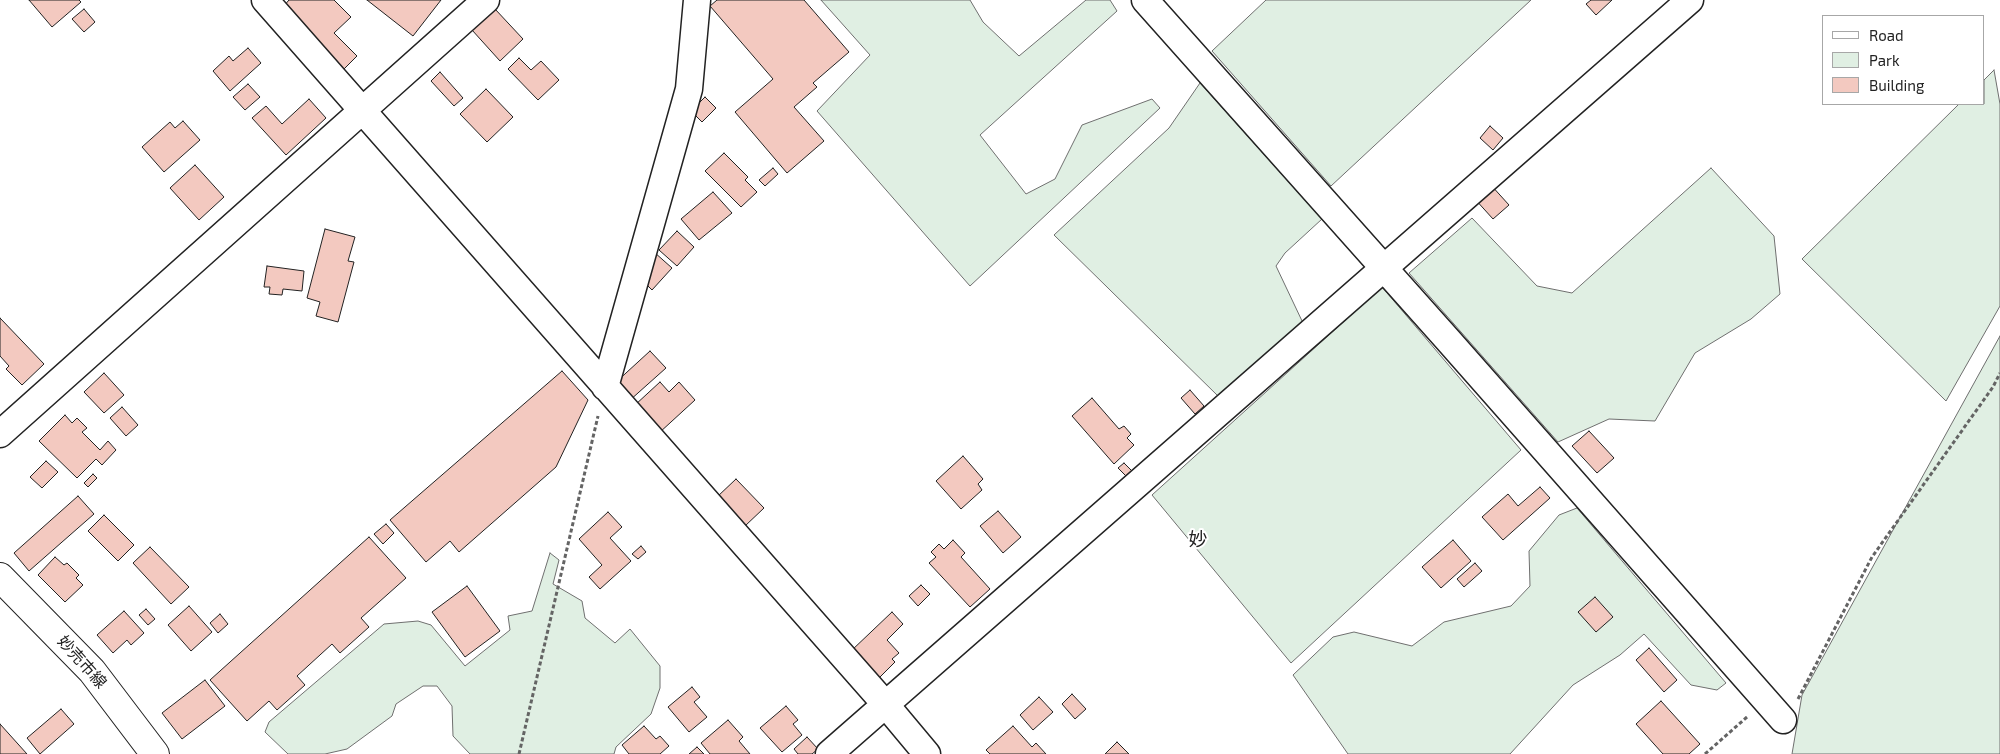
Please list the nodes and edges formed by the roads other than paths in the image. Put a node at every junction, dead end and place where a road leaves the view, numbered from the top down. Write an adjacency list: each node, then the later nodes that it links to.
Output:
1 (265, 0): 6 (street)
2 (486, 0): 6 (street)
3 (697, 0): 8 (street)
4 (1144, 0): 7 (street)
5 (1690, 0): 7 (street)
6 (361, 110): 8 (street); 9 (street)
7 (1383, 269): 11 (street); 12 (street)
8 (605, 387): 11 (street)
9 (0, 434)
10 (0, 577): 13 (main road, 妙売市線)
11 (886, 705): 14 (street); 15 (street)
12 (1783, 720)
13 (155, 754)
14 (829, 754)
15 (927, 754)

